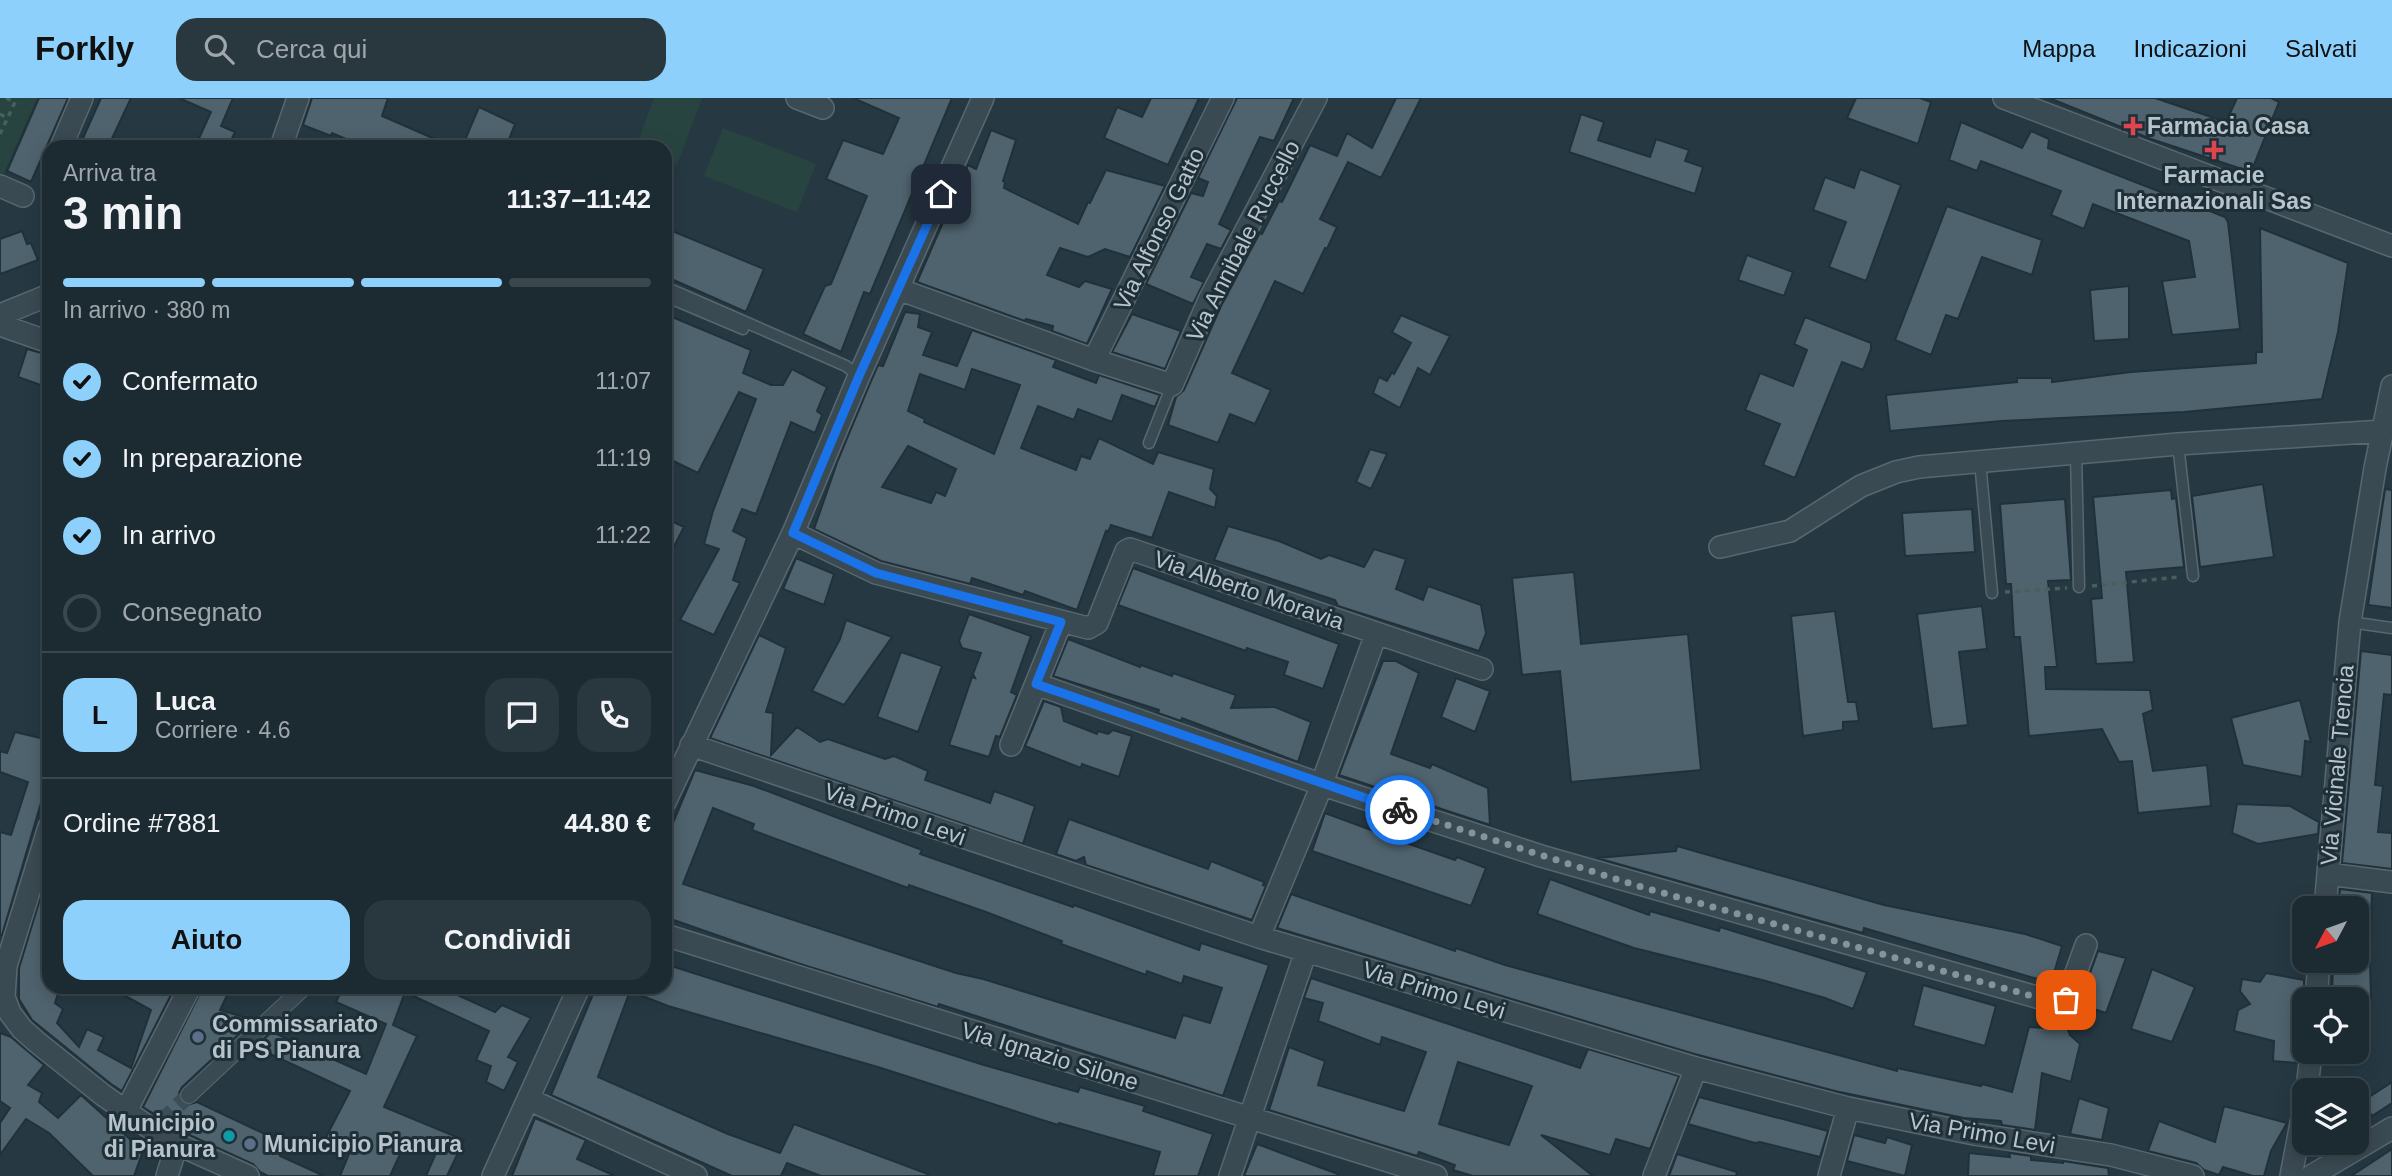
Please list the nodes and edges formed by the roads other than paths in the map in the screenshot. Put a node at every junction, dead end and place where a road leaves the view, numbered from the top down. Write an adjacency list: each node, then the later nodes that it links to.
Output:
1 (82, 98): 9 (street)
2 (298, 98): 10 (street)
3 (797, 98): 8 (street)
4 (984, 98): 14 (street)
5 (1223, 98): 20 (street, Via Alfonso Gatto)
6 (1317, 98): 22 (street, Via Annibale Ruccello)
7 (2004, 98): 13 (street)
8 (823, 108)
9 (64, 140)
10 (283, 140)
11 (0, 186): 12 (street)
12 (23, 196)
13 (2392, 246)
14 (898, 289): 20 (street); 21 (street)
15 (672, 291): 21 (lane)
16 (672, 299): 21 (lane)
17 (42, 300): 18 (street)
18 (1, 327): 19 (street)
19 (42, 340)
20 (1094, 360): 22 (street)
21 (859, 376): 29 (street)
22 (1172, 385): 25 (lane, Via Annibale Ruccello)
23 (2391, 398): 24 (street, Via Vicinale Trencia)
24 (2382, 431): 26 (street); 35 (street, Via Vicinale Trencia)
25 (1149, 443)
26 (2178, 444): 27 (street); 31 (lane)
27 (2076, 453): 28 (street); 32 (lane)
28 (1980, 461): 30 (street); 33 (lane)
29 (793, 533): 34 (street, Via Alberto Moravia); 40 (street)
30 (1720, 547)
31 (2193, 576)
32 (2079, 587)
33 (1993, 593)
34 (1061, 622): 37 (street, Via Alberto Moravia); 39 (street)
35 (2350, 622): 36 (lane); 45 (street, Via Vicinale Trencia)
36 (2392, 628)
37 (1377, 634): 38 (street, Via Alberto Moravia); 42 (street)
38 (1482, 669)
39 (1036, 684): 41 (street); 42 (street)
40 (691, 745): 43 (street); 49 (street, Via Primo Levi)
41 (1011, 745)
42 (1320, 784): 49 (street); 50 (street)
43 (672, 787)
44 (42, 850): 55 (street)
45 (2328, 874): 46 (street); 47 (street, Via Vicinale Trencia)
46 (2392, 882)
47 (2326, 896)
48 (672, 937): 61 (street, Via Ignazio Silone)
49 (1259, 937): 51 (street, Via Primo Levi)
50 (2086, 945)
51 (1306, 951): 56 (street, Via Primo Levi); 61 (street)
52 (186, 994): 60 (street)
53 (297, 994): 57 (street)
54 (576, 994): 58 (street)
55 (2, 1006): 60 (street)
56 (1696, 1068): 59 (street, Via Primo Levi); 71 (street)
57 (189, 1095)
58 (528, 1099): 67 (street); 68 (street)
59 (1848, 1108): 72 (street); 73 (street, Via Primo Levi)
60 (126, 1111): 63 (street)
61 (1249, 1118): 69 (street); 70 (street, Via Ignazio Silone)
62 (2392, 1128): 75 (street)
63 (177, 1144): 65 (street); 66 (street)
64 (2295, 1155): 74 (street)
65 (167, 1176)
66 (248, 1176)
67 (493, 1176)
68 (695, 1176)
69 (1230, 1176)
70 (1436, 1176)
71 (1654, 1176)
72 (1829, 1176)
73 (2193, 1176)
74 (2291, 1176)
75 (2311, 1176)

